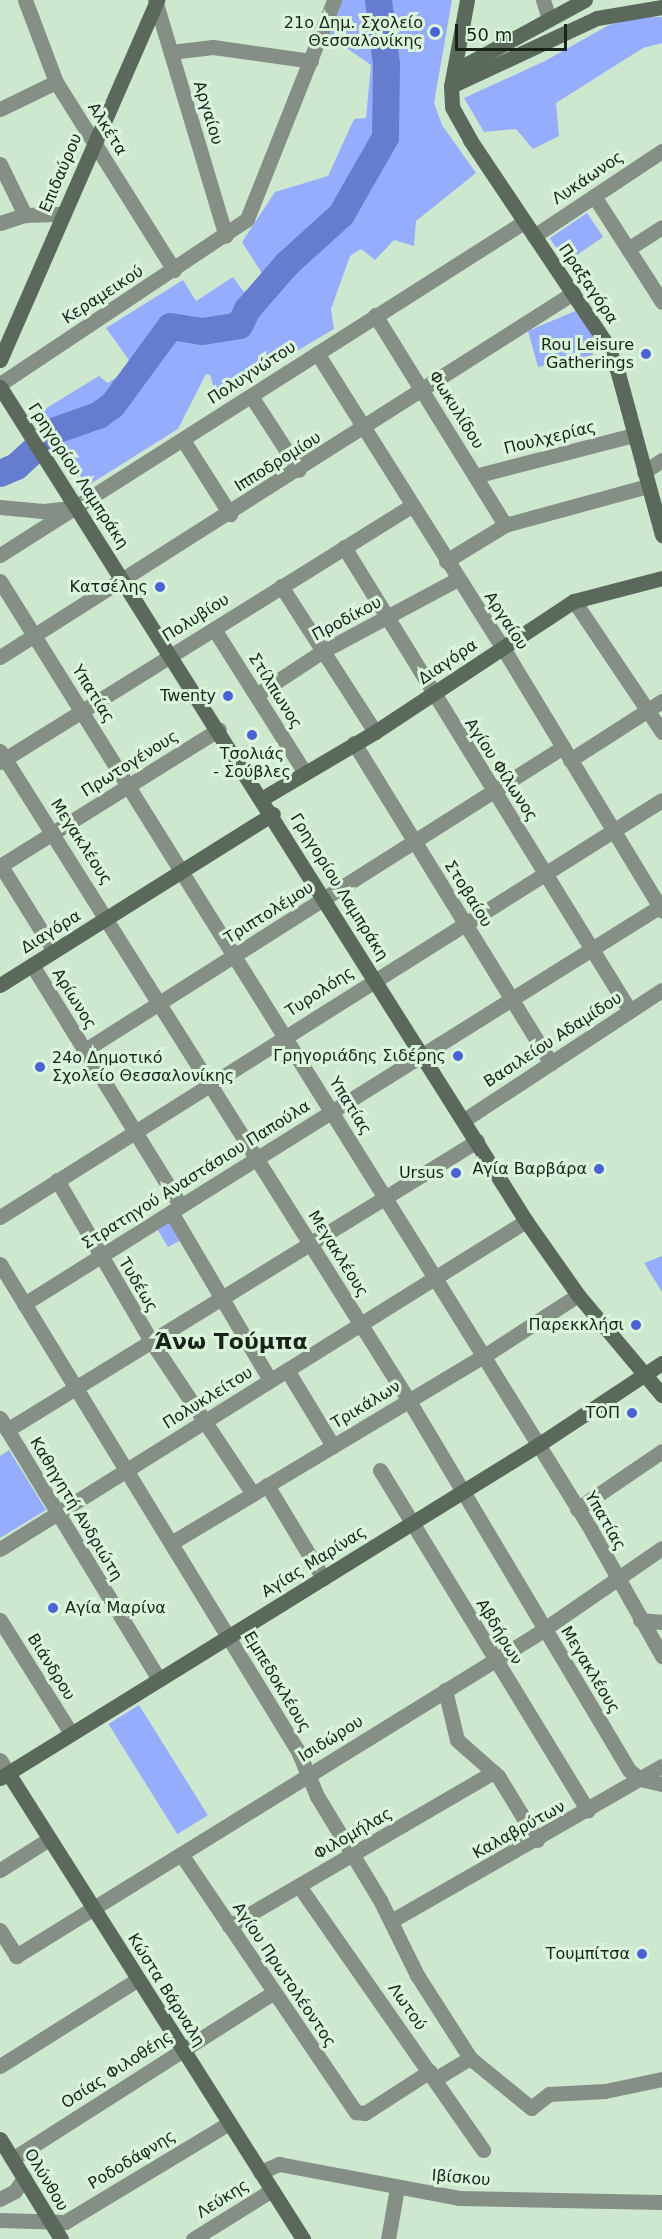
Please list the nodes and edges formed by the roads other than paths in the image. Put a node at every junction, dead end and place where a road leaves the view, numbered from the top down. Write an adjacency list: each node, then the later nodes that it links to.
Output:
1 (25, 0): 12 (street, Αλκέτα)
2 (334, 0): 10 (street, Κεραμεικού)
3 (467, 0): 11 (street, Πραξαγόρα)
4 (543, 0): 8 (street)
5 (585, 0): 8 (street)
6 (156, 1): 9 (street, Αργαίου); 14 (street, Επιδαύρου)
7 (662, 6): 11 (street)
8 (549, 18): 11 (street)
9 (171, 52): 10 (street); 23 (street, Αργαίου)
10 (311, 61): 23 (street, Κεραμεικού)
11 (452, 79): 20 (street, Πραξαγόρα)
12 (56, 82): 13 (street); 14 (street, Αλκέτα)
13 (0, 109)
14 (94, 143): 18 (street, Επιδαύρου); 26 (street, Αλκέτα)
15 (662, 151): 17 (street, Λυκάωνος)
16 (0, 164): 19 (street)
17 (594, 196): 24 (street, Λυκάωνος); 25 (street)
18 (63, 214): 19 (street); 31 (street, Επιδαύρου)
19 (25, 215): 21 (street)
20 (524, 222): 24 (street, Πραξαγόρα); 29 (street, Πολυγνώτου)
21 (0, 223)
22 (662, 227): 25 (street)
23 (226, 236): 26 (street, Κεραμεικού)
24 (534, 236): 27 (street, Πραξαγόρα)
25 (628, 249): 28 (street)
26 (174, 270): 32 (street, Κεραμεικού)
27 (573, 293): 33 (street, Ιπποδρομίου); 36 (street, Πραξαγόρα)
28 (662, 302)
29 (375, 315): 30 (street, Πολυγνώτου); 33 (street, Φωκυλίδου)
30 (316, 353): 34 (street, Πολυγνώτου); 35 (street, Αργαίου)
31 (0, 360)
32 (0, 385): 44 (street, Γρηγορίου Λαμπράκη)
33 (423, 391): 35 (street, Ιπποδρομίου); 40 (street, Φωκυλίδου)
34 (251, 396): 37 (street, Πολυγνώτου); 39 (street)
35 (363, 429): 39 (street, Ιπποδρομίου); 42 (street, Αργαίου)
36 (634, 435): 40 (street, Πουλχερίας); 41 (street, Πραξαγόρα)
37 (183, 440): 44 (street, Πολυγνώτου); 45 (street)
38 (662, 460): 41 (street)
39 (299, 470): 45 (street, Ιπποδρομίου)
40 (475, 476): 46 (street, Φωκυλίδου)
41 (646, 479): 46 (street); 47 (street, Πραξαγόρα)
42 (411, 506): 48 (street, Πολυβίου); 50 (street, Αργαίου)
43 (0, 507): 44 (street)
44 (77, 507): 49 (street, Πολυγνώτου); 53 (street, Γρηγορίου Λαμπράκη)
45 (230, 514): 53 (street, Ιπποδρομίου)
46 (505, 525): 50 (street)
47 (662, 535)
48 (344, 547): 55 (street, Πολυβίου); 57 (street, Αγίου Φίλωνος)
49 (0, 555)
50 (446, 561): 52 (street, Αργαίου)
51 (662, 578): 56 (street, Διαγόρα)
52 (458, 579): 57 (street, Προδίκου); 60 (street, Αργαίου)
53 (123, 580): 59 (street, Ιπποδρομίου); 62 (street, Γρηγορίου Λαμπράκη)
54 (0, 581): 59 (street, Υπατίας)
55 (281, 586): 58 (street, Πολυβίου); 61 (street)
56 (574, 601): 60 (street, Διαγόρα); 67 (street)
57 (386, 618): 61 (street, Προδίκου); 65 (street, Αγίου Φίλωνος)
58 (214, 628): 62 (street, Πολυβίου); 64 (street, Στίλπωνος)
59 (35, 635): 63 (street, Ιπποδρομίου); 68 (street, Υπατίας)
60 (503, 648): 65 (street, Διαγόρα); 73 (street, Αργαίου)
61 (323, 651): 64 (street, Προδίκου); 70 (street)
62 (171, 655): 68 (street, Πολυβίου); 69 (street, Γρηγορίου Λαμπράκη)
63 (0, 657)
64 (256, 695): 75 (street, Στίλπωνος)
65 (432, 695): 70 (street, Διαγόρα); 77 (street, Αγίου Φίλωνος)
66 (662, 701): 67 (street, Τριπτολέμου)
67 (647, 710): 71 (street); 73 (street, Τριπτολέμου)
68 (82, 711): 74 (street, Πολυβίου); 76 (street, Υπατίας)
69 (219, 729): 76 (street, Πρωτογένους); 78 (street, Γρηγορίου Λαμπράκη)
70 (375, 732): 72 (street, Διαγόρα)
71 (662, 732)
72 (354, 743): 75 (street, Διαγόρα); 83 (street, Στοβαίου)
73 (567, 754): 77 (street, Τριπτολέμου); 81 (street, Αργαίου)
74 (2, 758): 82 (street, Μεγακλέους)
75 (305, 773): 78 (street, Διαγόρα)
76 (129, 786): 82 (street, Πρωτογένους); 85 (street, Υπατίας)
77 (493, 792): 83 (street, Τριπτολέμου); 86 (street, Αγίου Φίλωνος)
78 (263, 798): 80 (street, Γρηγορίου Λαμπράκη)
79 (662, 800): 81 (street, Τυρολόης)
80 (273, 814): 85 (street, Διαγόρα); 87 (street, Γρηγορίου Λαμπράκη)
81 (613, 831): 86 (street, Τυρολόης); 88 (street, Αργαίου)
82 (54, 833): 84 (street, Πρωτογένους); 89 (street, Μεγακλέους)
83 (414, 842): 87 (street, Τριπτολέμου); 90 (street, Στοβαίου)
84 (1, 866): 92 (street)
85 (182, 870): 89 (street, Διαγόρα); 93 (street, Υπατίας)
86 (546, 873): 90 (street, Τυρολόης); 91 (street, Αγίου Φίλωνος)
87 (326, 898): 93 (street, Τριπτολέμου); 95 (street, Γρηγορίου Λαμπράκη)
88 (661, 907): 91 (street, Στρατηγού Αναστάσιου Παπούλα)
89 (108, 917): 92 (street, Διαγόρα); 99 (street, Μεγακλέους)
90 (464, 922): 95 (street, Τυρολόης); 98 (street, Στοβαίου)
91 (592, 947): 98 (street, Στρατηγού Αναστάσιου Παπούλα); 100 (street, Αγίου Φίλωνος)
92 (54, 951): 94 (street, Διαγόρα)
93 (235, 955): 99 (street, Τριπτολέμου); 101 (street, Υπατίας)
94 (32, 965): 96 (street, Διαγόρα); 102 (street, Αρίωνος)
95 (375, 978): 101 (street, Τυρολόης); 103 (street, Γρηγορίου Λαμπράκη)
96 (0, 985)
97 (662, 990): 100 (street, Βασιλείου Αδαμίδου)
98 (511, 998): 103 (street, Στρατηγού Αναστάσιου Παπούλα); 104 (street, Στοβαίου)
99 (160, 1002): 102 (street, Τριπτολέμου); 105 (street, Μεγακλέους)
100 (630, 1011): 104 (street, Βασιλείου Αδαμίδου)
101 (285, 1035): 105 (street, Τυρολόης); 106 (street, Υπατίας)
102 (85, 1050): 108 (street, Αρίωνος)
103 (422, 1055): 106 (street, Στρατηγού Αναστάσιου Παπούλα); 107 (street, Γρηγορίου Λαμπράκη)
104 (552, 1063): 107 (street, Βασιλείου Αδαμίδου)
105 (211, 1083): 108 (street, Τυρολόης); 110 (street, Μεγακλέους)
106 (332, 1111): 110 (street, Στρατηγού Αναστάσιου Παπούλα); 112 (street, Υπατίας)
107 (464, 1120): 109 (street, Γρηγορίου Λαμπράκη)
108 (135, 1131): 111 (street, Τυρολόης); 113 (street, Αρίωνος)
109 (477, 1141): 112 (street); 115 (street, Γρηγορίου Λαμπράκη)
110 (257, 1158): 113 (street, Στρατηγού Αναστάσιου Παπούλα); 116 (street, Μεγακλέους)
111 (57, 1180): 114 (street, Τυρολόης); 117 (street, Τυδέως)
112 (385, 1197): 116 (street); 119 (street, Υπατίας)
113 (176, 1209): 117 (street, Στρατηγού Αναστάσιου Παπούλα); 121 (street, Αρίωνος)
114 (0, 1218)
115 (526, 1221): 119 (street, Πολυκλείτου); 120 (street, Γρηγορίου Λαμπράκη)
116 (309, 1242): 121 (street); 123 (street, Μεγακλέους)
117 (102, 1256): 122 (street, Στρατηγού Αναστάσιου Παπούλα); 124 (street, Τυδέως)
118 (0, 1264): 122 (street, Εμπεδοκλέους)
119 (435, 1278): 123 (street, Πολυκλείτου); 125 (street, Υπατίας)
120 (578, 1295): 125 (street, Τρικάλων); 128 (street, Γρηγορίου Λαμπράκη)
121 (221, 1297): 124 (street); 129 (street, Αρίωνος)
122 (24, 1304): 130 (street, Εμπεδοκλέους)
123 (361, 1324): 127 (street, Πολυκλείτου); 132 (street, Μεγακλέους)
124 (151, 1341): 130 (street); 133 (street, Τυδέως)
125 (484, 1356): 132 (street, Τρικάλων); 135 (street, Υπατίας)
126 (662, 1363): 128 (street, Αγίας Μαρίνας)
127 (287, 1370): 129 (street, Πολυκλείτου); 136 (street)
128 (645, 1375): 131 (street, Γρηγορίου Λαμπράκη); 135 (street, Αγίας Μαρίνας)
129 (270, 1380): 133 (street, Πολυκλείτου)
130 (75, 1388): 134 (street); 138 (street, Εμπεδοκλέους)
131 (662, 1395)
132 (409, 1401): 136 (street, Τρικάλων); 141 (street, Μεγακλέους)
133 (205, 1421): 138 (street, Πολυκλείτου); 142 (street, Τυδέως)
134 (4, 1424): 144 (street, Καθηγητή Ανδριώτη)
135 (538, 1445): 141 (street, Αγίας Μαρίνας); 143 (street, Υπατίας)
136 (333, 1446): 140 (street, Τρικάλων)
137 (662, 1451): 143 (street)
138 (126, 1470): 144 (street, Πολυκλείτου); 146 (street, Εμπεδοκλέους)
139 (381, 1470): 145 (street, Αβδήρων)
140 (267, 1485): 142 (street, Τρικάλων); 149 (street)
141 (463, 1491): 145 (street, Αγίας Μαρίνας); 154 (street, Μεγακλέους)
142 (253, 1494): 146 (street, Τρικάλων)
143 (578, 1509): 150 (street, Υπατίας)
144 (58, 1513): 148 (street, Πολυκλείτου); 158 (street, Καθηγητή Ανδριώτη)
145 (412, 1522): 149 (street, Αγίας Μαρίνας); 157 (street, Αβδήρων)
146 (171, 1543): 155 (street, Εμπεδοκλέους)
147 (662, 1548): 150 (street, Ισιδώρου)
148 (0, 1549)
149 (323, 1578): 155 (street, Αγίας Μαρίνας)
150 (616, 1579): 152 (street, Υπατίας); 154 (street, Ισιδώρου)
151 (0, 1620): 160 (street, Βιάνδρου)
152 (640, 1620): 153 (street); 156 (street, Υπατίας)
153 (662, 1622)
154 (544, 1628): 157 (street, Ισιδώρου); 165 (street, Μεγακλέους)
155 (228, 1636): 158 (street, Αγίας Μαρίνας); 164 (street, Εμπεδοκλέους)
156 (662, 1656)
157 (495, 1660): 159 (street, Ισιδώρου); 167 (street, Αβδήρων)
158 (159, 1679): 160 (street, Αγίας Μαρίνας)
159 (445, 1690): 163 (street); 164 (street, Ισιδώρου)
160 (71, 1733): 162 (street, Αγίας Μαρίνας)
161 (662, 1766): 165 (street, Καλαβρύτων)
162 (3, 1770): 168 (street, Κώστα Βάρναλη)
163 (494, 1772): 169 (street); 171 (street, Φιλομήλας)
164 (308, 1775): 170 (street, Ισιδώρου); 171 (street, Εμπεδοκλέους)
165 (640, 1779): 166 (street); 167 (street, Καλαβρύτων)
166 (662, 1784)
167 (588, 1811): 169 (street, Καλαβρύτων)
168 (50, 1839): 172 (street); 174 (street, Κώστα Βάρναλη)
169 (537, 1840): 175 (street, Καλαβρύτων)
170 (181, 1854): 174 (street, Ισιδώρου); 176 (street, Αγίου Πρωτολέοντος)
171 (353, 1854): 173 (street, Φιλομήλας); 175 (street, Εμπεδοκλέους)
172 (0, 1870)
173 (299, 1886): 176 (street, Φιλομήλας); 183 (street, Λωτού)
174 (93, 1908): 177 (street, Ισιδώρου); 178 (street, Κώστα Βάρναλη)
175 (391, 1922): 181 (street, Εμπεδοκλέους)
176 (229, 1926): 179 (street, Αγίου Πρωτολέοντος)
177 (0, 1930)
178 (138, 1979): 180 (street, Κώστα Βάρναλη); 182 (street)
179 (273, 1993): 180 (street, Οσίας Φιλοθέης); 183 (street, Αγίου Πρωτολέοντος)
180 (183, 2050): 185 (street, Κώστα Βάρναλη); 188 (street, Οσίας Φιλοθέης)
181 (470, 2058): 183 (street); 184 (street, Εμπεδοκλέους)
182 (0, 2066)
183 (433, 2075): 187 (street, Λωτού)
184 (662, 2079)
185 (229, 2122): 189 (street, Κώστα Βάρναλη); 196 (street, Ροδοδάφνης)
186 (0, 2139): 188 (street, Ολύνθου)
187 (483, 2150)
188 (12, 2159): 190 (street, Ολύνθου)
189 (260, 2172): 191 (street, Ιβίσκου); 192 (street, Κώστα Βάρναλη)
190 (24, 2178): 193 (street); 196 (street, Ολύνθου)
191 (397, 2188): 194 (street, Ιβίσκου); 200 (street)
192 (272, 2190): 198 (street, Λεύκης); 199 (street, Κώστα Βάρναλη)
193 (0, 2199)
194 (662, 2202)
195 (0, 2220): 196 (street)
196 (52, 2224): 197 (street, Ολύνθου)
197 (62, 2239)
198 (193, 2239)
199 (303, 2239)
200 (387, 2239)

